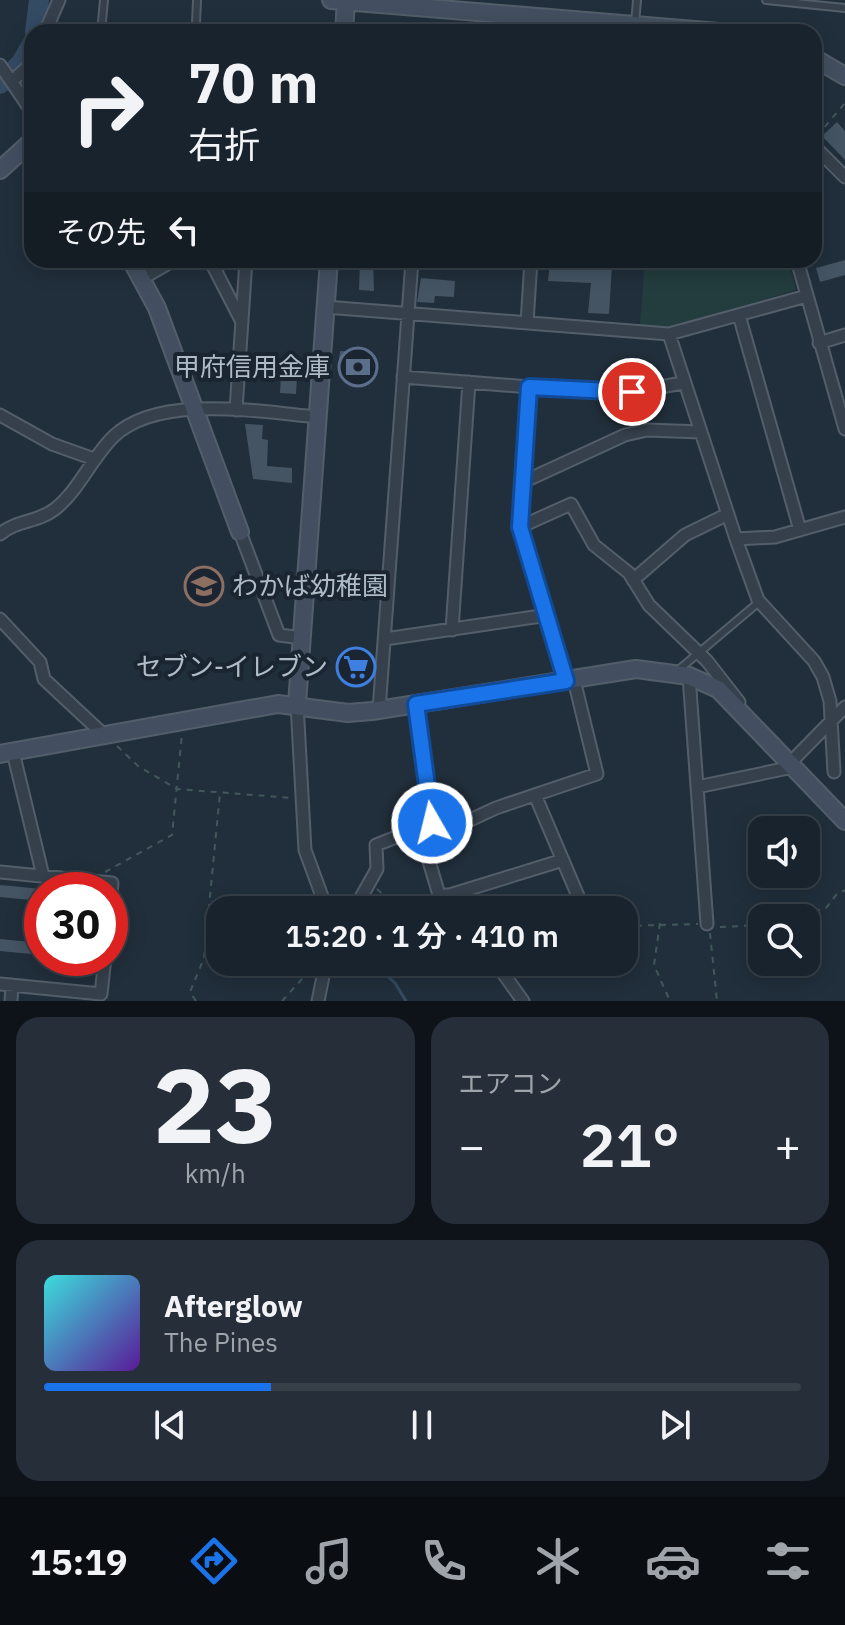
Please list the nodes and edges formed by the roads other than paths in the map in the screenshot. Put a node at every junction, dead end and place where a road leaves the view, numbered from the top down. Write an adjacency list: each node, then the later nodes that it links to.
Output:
1 (59, 0): 11 (street)
2 (104, 0): 12 (lane)
3 (197, 0): 10 (lane)
4 (331, 0): 5 (street)
5 (346, 0): 13 (street); 14 (street)
6 (637, 0): 15 (lane)
7 (766, 0): 8 (lane)
8 (800, 2): 9 (lane)
9 (845, 8)
10 (196, 23)
11 (48, 24)
12 (102, 24)
13 (344, 24)
14 (595, 24)
15 (627, 24)
16 (822, 63): 19 (street)
17 (0, 66): 20 (street)
18 (24, 70): 20 (street)
19 (845, 76)
20 (12, 81): 21 (street)
21 (24, 100)
22 (24, 148): 24 (street)
23 (822, 154): 25 (street)
24 (0, 170)
25 (845, 177)
26 (136, 268): 34 (street)
27 (160, 268): 34 (street)
28 (214, 268): 39 (street)
29 (245, 268): 39 (street)
30 (328, 268): 36 (street)
31 (411, 268): 37 (street)
32 (530, 268): 40 (street)
33 (799, 268): 35 (street)
34 (143, 278): 48 (street)
35 (807, 296): 38 (street); 43 (street)
36 (325, 307): 37 (street); 51 (street)
37 (408, 313): 40 (street); 44 (street)
38 (739, 315): 41 (street); 59 (street)
39 (242, 323): 49 (street)
40 (527, 323): 41 (street)
41 (669, 334): 46 (street)
42 (845, 335): 43 (street)
43 (819, 343): 52 (street)
44 (403, 377): 45 (street); 69 (street)
45 (469, 382): 47 (street); 67 (street)
46 (683, 383): 47 (street); 53 (street)
47 (529, 387): 55 (street)
48 (193, 407): 49 (street); 54 (street); 60 (street)
49 (236, 410): 51 (street)
50 (0, 415): 54 (street)
51 (317, 417): 68 (street)
52 (845, 429)
53 (701, 432): 55 (street); 56 (street)
54 (94, 459): 61 (street)
55 (523, 482): 58 (street)
56 (728, 514): 62 (street); 63 (street)
57 (845, 517): 59 (street)
58 (520, 527): 63 (street); 65 (street)
59 (800, 530): 62 (street)
60 (240, 532): 68 (street)
61 (0, 534)
62 (736, 539): 64 (street)
63 (633, 580): 70 (street)
64 (759, 602): 70 (lane); 78 (street)
65 (548, 615): 67 (street); 72 (street)
66 (0, 619): 79 (street)
67 (452, 630): 69 (street)
68 (302, 638): 73 (street)
69 (385, 639): 76 (street)
70 (700, 654): 71 (lane); 77 (street)
71 (681, 675): 72 (street); 77 (street); 83 (street)
72 (570, 680): 74 (street); 84 (street)
73 (297, 704): 76 (street); 79 (street); 93 (street)
74 (416, 704): 76 (street); 86 (street)
75 (845, 707): 78 (street)
76 (379, 710)
77 (743, 713): 81 (street)
78 (832, 722): 81 (street); 82 (street)
79 (104, 735): 80 (street)
80 (6, 753): 90 (street)
81 (791, 765): 83 (street); 85 (street)
82 (834, 772)
83 (697, 787): 96 (street)
84 (535, 795): 86 (street); 88 (street)
85 (845, 821)
86 (432, 823): 87 (street)
87 (419, 828): 92 (street); 94 (street)
88 (563, 860): 92 (street); 95 (street)
89 (0, 872): 91 (street)
90 (42, 872)
91 (24, 874)
92 (446, 895)
93 (321, 896)
94 (363, 896)
95 (578, 896)
96 (707, 924)
97 (103, 976): 100 (street)
98 (322, 976): 102 (street)
99 (505, 976): 103 (street)
100 (6, 985): 101 (street)
101 (11, 1001)
102 (318, 1001)
103 (523, 1001)

